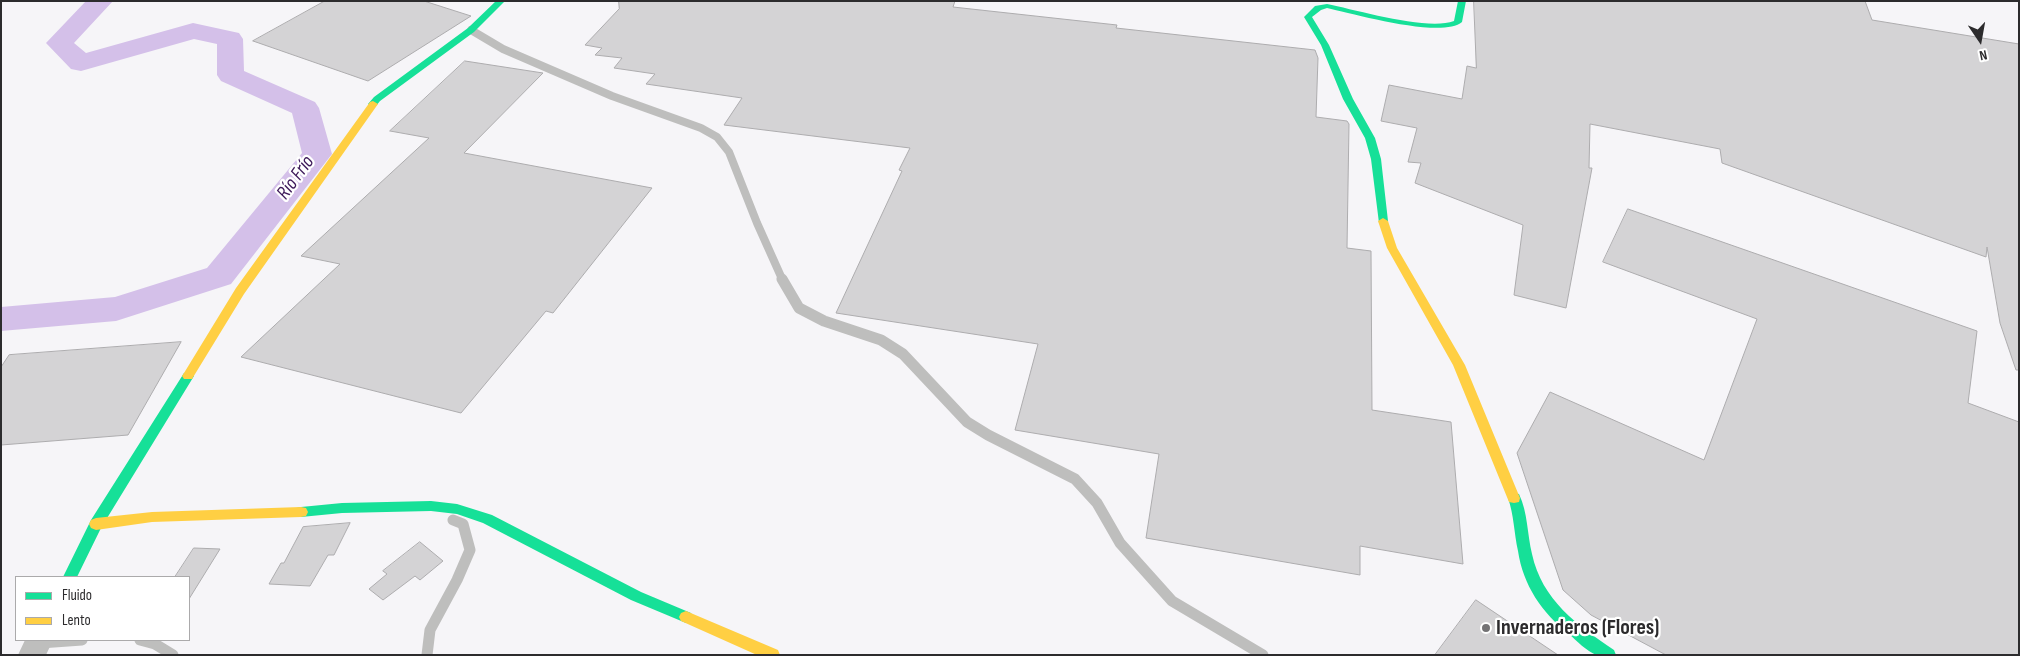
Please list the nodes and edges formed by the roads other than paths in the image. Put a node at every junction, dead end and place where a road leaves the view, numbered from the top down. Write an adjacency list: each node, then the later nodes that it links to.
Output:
1 (501, 1): 3 (street)
2 (1462, 1): 14 (street)
3 (472, 30): 5 (street); 13 (lane)
4 (431, 506): 5 (street); 11 (lane); 12 (street)
5 (96, 524): 6 (street)
6 (70, 576)
7 (74, 641): 9 (lane)
8 (144, 641): 10 (lane)
9 (36, 646)
10 (173, 655)
11 (427, 655)
12 (773, 655)
13 (1263, 655)
14 (1609, 655)

